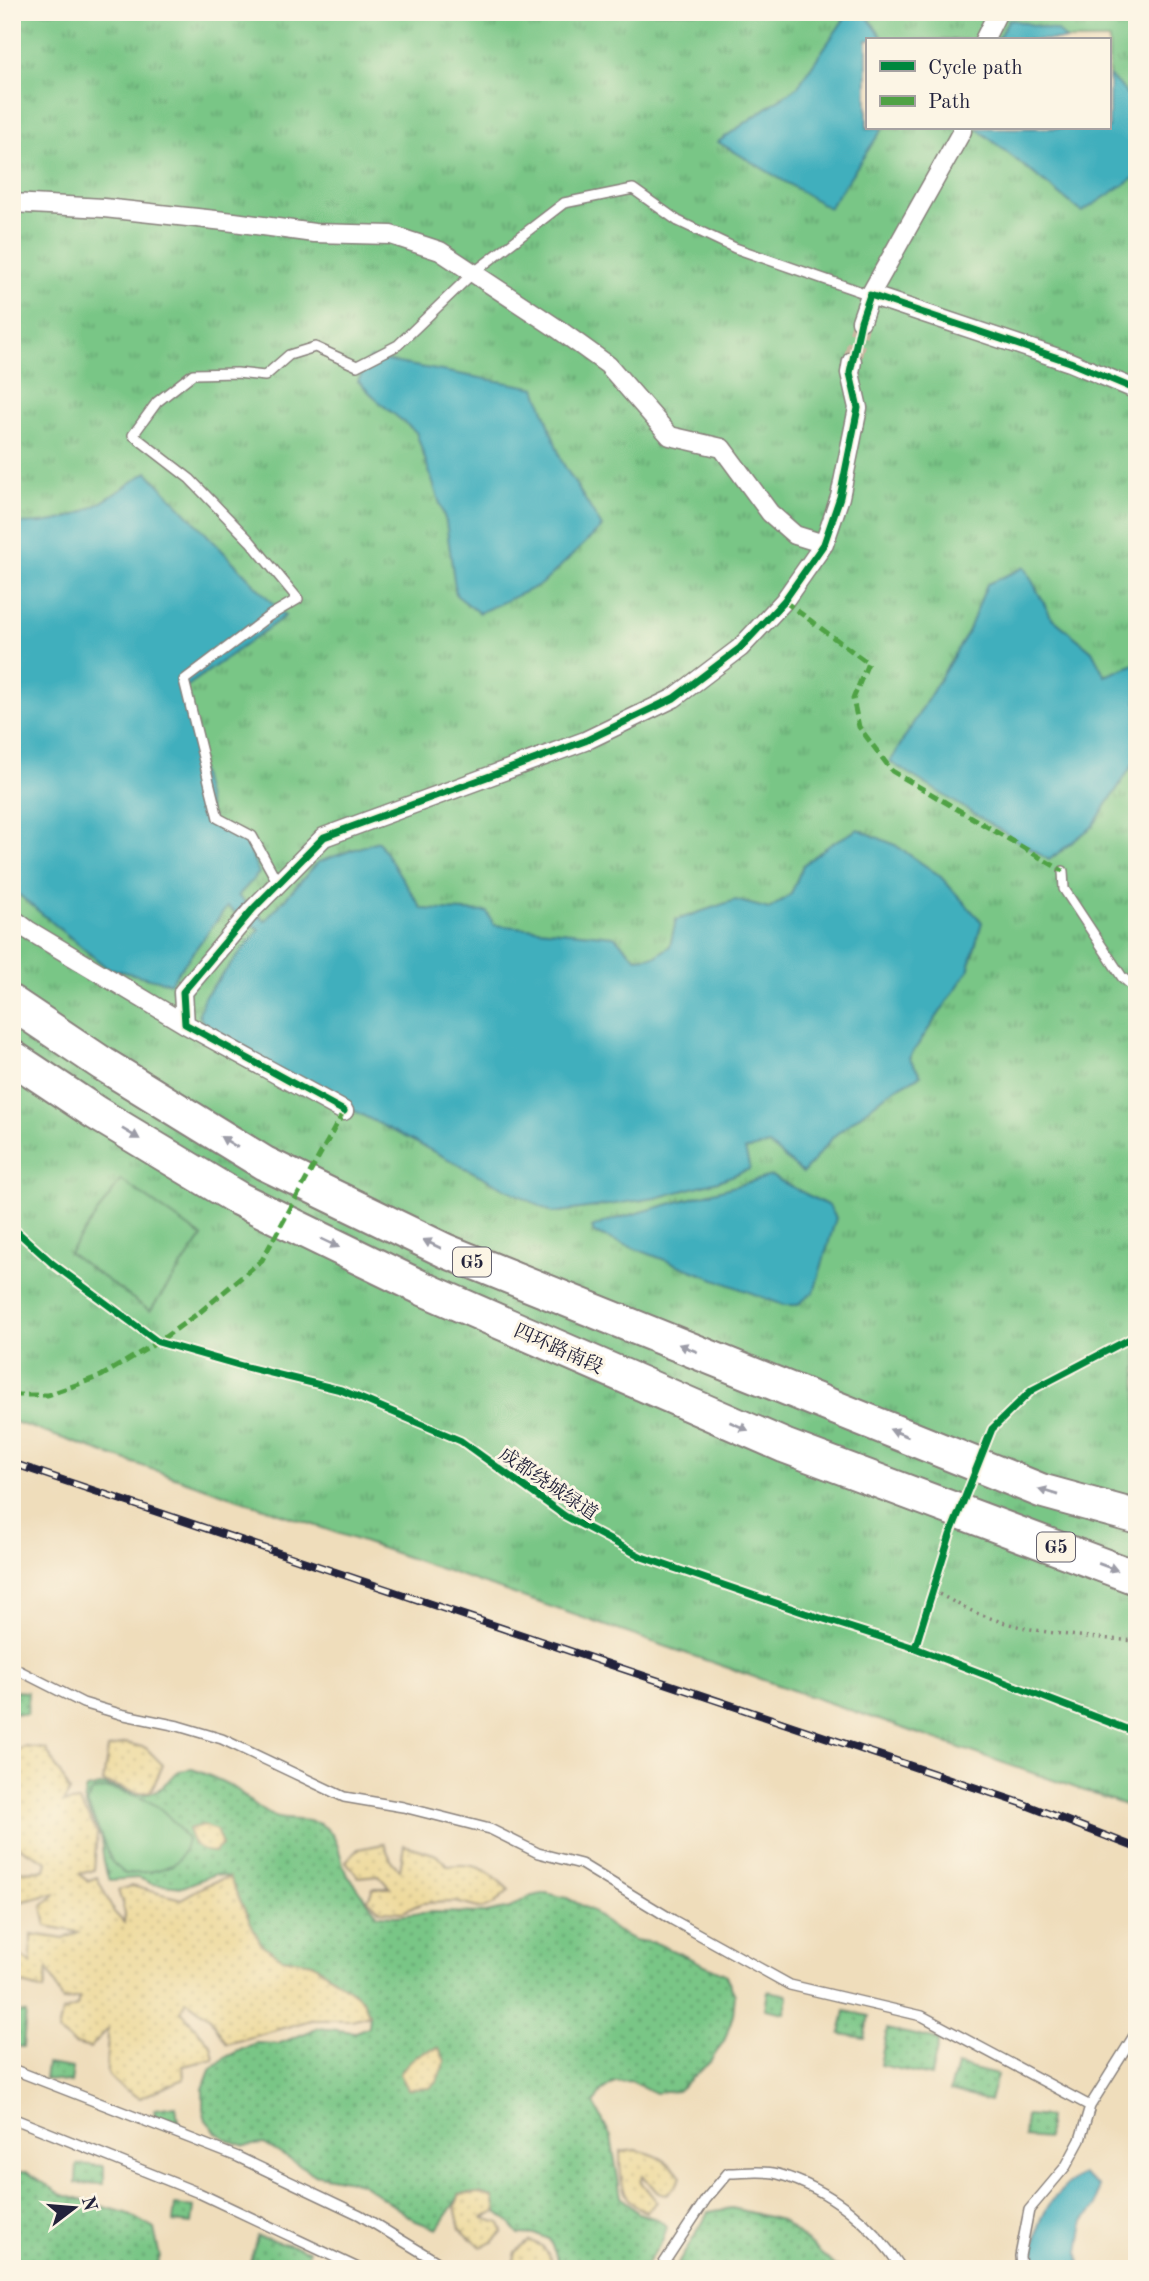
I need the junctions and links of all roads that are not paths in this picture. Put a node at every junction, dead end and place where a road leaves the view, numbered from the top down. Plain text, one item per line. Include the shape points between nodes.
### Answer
1 (998, 12) edge
2 (985, 38) edge
3 (962, 130) edge
4 (12, 203) edge
5 (473, 273) junction
6 (870, 295) junction
7 (861, 321) tunnel mouth
8 (852, 361) tunnel mouth
9 (1137, 390) edge
10 (824, 544) junction
11 (1063, 871) dead end
12 (278, 883) junction
13 (12, 918) edge
14 (1137, 990) edge
15 (12, 991) edge
16 (12, 1003) edge
17 (185, 1024) junction
18 (12, 1056) edge
19 (103, 1064) junction
20 (12, 1072) edge
21 (344, 1111) dead end
22 (96, 1113) junction
23 (1137, 1517) edge
24 (1137, 1577) edge
25 (12, 1667) edge
26 (1137, 2031) edge
27 (12, 2069) edge
28 (1090, 2106) junction
29 (12, 2118) edge
30 (360, 2269) edge
31 (449, 2269) edge
32 (660, 2269) edge
33 (902, 2269) edge
34 (1021, 2269) edge

1 - 2 street
3 - 6 street
4 - 5 street via 314,233 391,235 440,251
5 - 6 lane via 564,203 632,189 678,221 735,248
5 - 10 street via 608,365 670,436 722,448 770,513 795,536
5 - 12 lane via 398,345 357,366 315,347 289,355 265,376 193,374 157,402 133,435 190,479 298,599 184,680 218,818 252,836
6 - 7 street
6 - 9 street via 1070,362
8 - 10 street via 850,373 858,408 840,497
10 - 12 street via 783,601 740,648 674,698 585,741 324,837
11 - 14 lane via 1064,889 1122,977
12 - 17 street via 183,992
13 - 17 street
15 - 19 highway
16 - 19 highway, G5
17 - 21 street
18 - 22 highway, 四环路南段 / G5
23 -> 19 highway, G5 via 1042,1491 446,1251 264,1163
20 - 22 highway
22 -> 24 highway, 四环路南段 / G5 via 239,1199 424,1289 785,1446
25 - 28 lane via 83,1703 222,1739 344,1797 490,1829 538,1853 581,1864 790,1985 922,2016
26 - 28 lane
27 - 31 lane via 238,2157 360,2215
28 - 34 lane via 1066,2166 1029,2210
29 - 30 lane via 199,2193
32 - 33 lane via 706,2199 729,2173 776,2173 835,2198 886,2243

